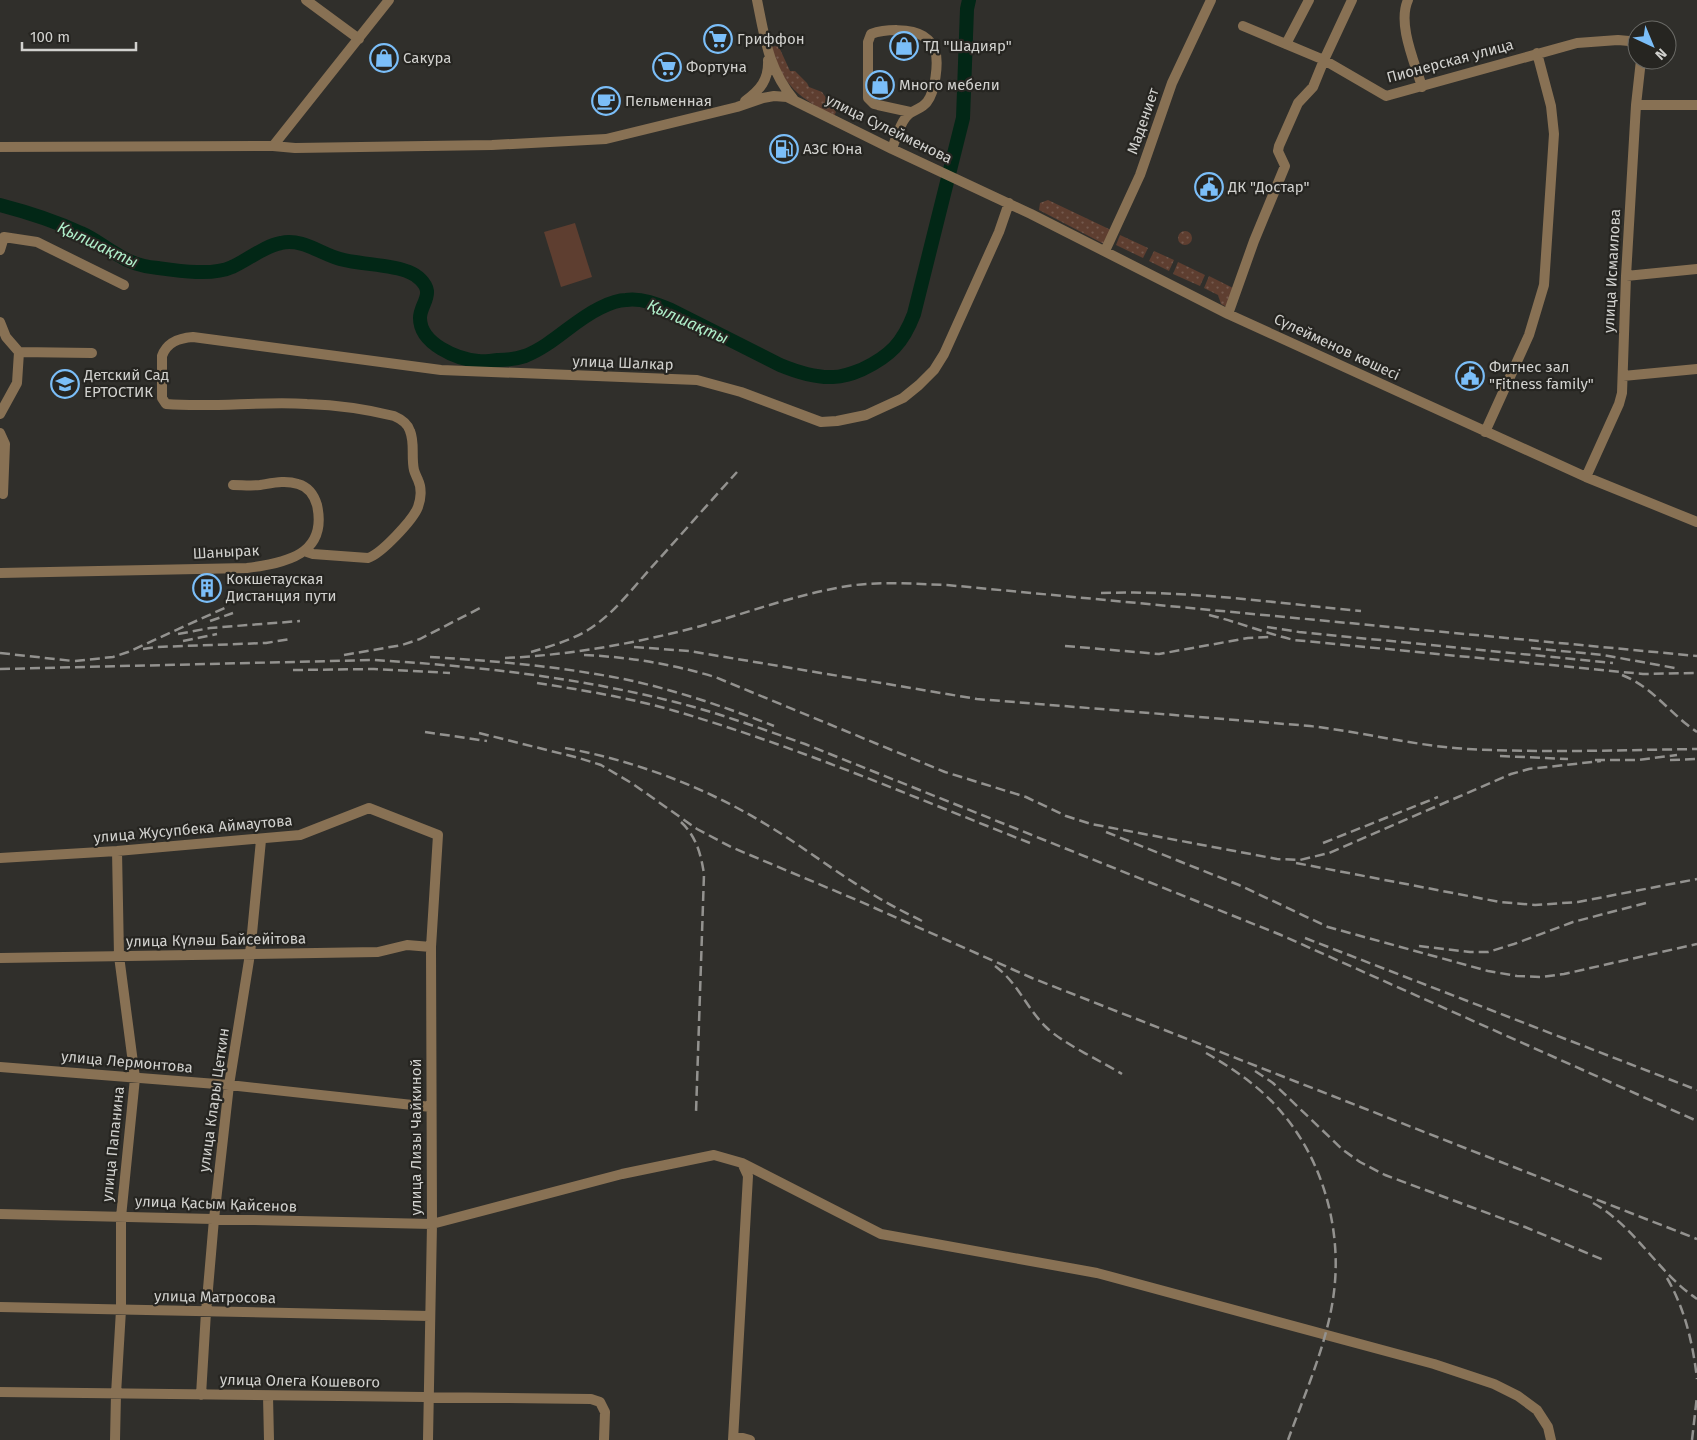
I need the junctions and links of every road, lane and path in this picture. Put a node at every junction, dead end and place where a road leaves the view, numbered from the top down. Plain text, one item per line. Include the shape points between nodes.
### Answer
1 (306, 0) edge
2 (389, 0) edge
3 (757, 0) edge
4 (1211, 0) edge
5 (1309, 0) edge
6 (1352, 0) edge
7 (1408, 0) edge
8 (1243, 26) dead end
9 (359, 39) junction
10 (1627, 41) edge
11 (1286, 44) junction
12 (767, 51) junction
13 (1537, 53) junction
14 (1324, 60) junction
15 (1640, 70) edge
16 (1422, 87) junction
17 (794, 100) junction
18 (1636, 105) junction
19 (1697, 105) edge
20 (737, 107) junction
21 (910, 112) junction
22 (273, 146) junction
23 (0, 147) edge
24 (892, 149) junction
25 (970, 185) joint
26 (1009, 203) junction
27 (0, 250) edge
28 (1105, 251) junction
29 (1697, 269) edge
30 (1626, 276) junction
31 (124, 285) dead end
32 (1228, 314) junction
33 (0, 322) edge
34 (19, 352) junction
35 (92, 353) dead end
36 (1697, 369) edge
37 (1622, 376) junction
38 (0, 414) edge
39 (1485, 432) junction
40 (0, 434) edge
41 (1586, 477) junction
42 (233, 485) dead end
43 (4, 494) dead end
44 (1697, 522) edge
45 (304, 550) junction
46 (0, 573) edge
47 (438, 835) joint
48 (261, 840) junction
49 (117, 851) junction
50 (0, 858) edge
51 (430, 947) junction
52 (250, 954) junction
53 (120, 956) junction
54 (0, 958) edge
55 (0, 1067) edge
56 (135, 1078) junction
57 (229, 1085) junction
58 (431, 1107) junction
59 (742, 1163) junction
60 (0, 1214) edge
61 (121, 1217) junction
62 (214, 1219) junction
63 (432, 1224) junction
64 (0, 1307) edge
65 (120, 1310) junction
66 (206, 1312) junction
67 (430, 1316) junction
68 (0, 1392) edge
69 (116, 1394) junction
70 (201, 1395) junction
71 (268, 1396) junction
72 (429, 1398) junction
73 (734, 1439) edge
74 (115, 1440) edge
75 (269, 1440) edge
76 (428, 1440) edge
77 (604, 1440) edge
78 (750, 1440) edge
79 (1551, 1440) edge

1 - 9 street
2 - 9 street
3 - 12 street
4 - 28 street, Мадениет via 1172,83 1140,176
5 - 11 street
6 - 14 street
7 - 16 street via 1404,27
8 - 11 street, Пионерская улица
9 - 22 street
10 - 13 street, Пионерская улица via 1577,42
11 - 14 street, Пионерская улица
12 - 17 street via 776,74
12 - 20 street via 768,72 764,84
13 - 16 street, Пионерская улица
13 - 39 street via 1551,106 1554,134 1544,285 1529,335
14 - 16 street, Пионерская улица via 1386,96
14 - 32 street via 1313,87 1298,103 1279,146 1285,166
15 - 18 street, улица Исмаилова
17 - 20 street via 768,97
17 - 24 street, улица Сулейменова
18 - 19 street
18 - 30 street, улица Исмаилова
20 - 22 street via 606,139 492,145
21 - 21 street via 874,104 868,98 868,42 871,34 912,32 933,44 936,60 932,92 924,106
21 - 24 street via 900,126
22 - 23 street
24 - 25 street, улица Сулейменова
25 - 26 street, Сүлейменов көшесі
26 - 28 street, Сүлейменов көшесі
26 - 45 street, улица Шалкар via 999,232 934,370 903,398 866,416 852,419 821,422 741,392 697,380 441,370 193,337 176,340 162,356 162,398 166,404 334,406 389,415 406,425 411,434 414,471 420,485 418,508 412,518 384,548 368,558 313,554
27 - 31 street via 4,237 37,242
28 - 32 street, Сүлейменов көшесі
29 - 30 street
30 - 37 street, улица Исмаилова
32 - 39 street, Сүлейменов көшесі
33 - 34 street via 6,338
34 - 35 street
34 - 38 street via 17,383
36 - 37 street
37 - 41 street, улица Исмаилова via 1619,404
39 - 41 street, Сүлейменов көшесі
40 - 43 street via 5,444
41 - 44 street, Сүлейменов көшесі
42 - 45 street, Шанырак via 284,482 309,490 316,500 319,527 315,540
45 - 46 street, Шанырак via 274,564 247,568
47 - 48 street, улица Жусупбека Аймаутова via 369,808 300,836
47 - 51 street, улица Лизы Чайкиной
48 - 49 street, улица Жусупбека Аймаутова
48 - 52 street, улица Клары Цеткин
49 - 50 street, улица Жусупбека Аймаутова
49 - 53 street, улица Папанина
51 - 52 street, улица Күләш Байсейітова via 407,944 378,952
51 - 58 street, улица Лизы Чайкиной
52 - 53 street, улица Күләш Байсейітова
52 - 57 street, улица Клары Цеткин
53 - 54 street, улица Күләш Байсейітова
53 - 56 street, улица Папанина
55 - 56 street, улица Лермонтова
56 - 57 street, улица Лермонтова
56 - 61 street, улица Папанина
57 - 58 street, улица Лермонтова
57 - 62 street, улица Клары Цеткин
58 - 63 street, улица Лизы Чайкиной
59 - 63 street, улица Қасым Қайсенов via 714,1155 622,1174
59 - 73 street via 748,1176
59 - 79 street, улица Қасым Қайсенов via 881,1234 1097,1273 1434,1364 1494,1384 1537,1410 1548,1427
60 - 61 street, улица Қасым Қайсенов
61 - 62 street, улица Қасым Қайсенов
61 - 65 street, улица Папанина
62 - 63 street, улица Қасым Қайсенов
62 - 66 street, улица Клары Цеткин
63 - 67 street, улица Лизы Чайкиной
64 - 65 street, улица Матросова
65 - 66 street, улица Матросова
65 - 69 street, улица Папанина
66 - 67 street, улица Матросова
66 - 70 street, улица Клары Цеткин
67 - 72 street, улица Лизы Чайкиной
68 - 69 street, улица Олега Кошевого
69 - 70 street, улица Олега Кошевого
69 - 74 street, улица Папанина
70 - 71 street, улица Олега Кошевого
71 - 72 street, улица Олега Кошевого
71 - 75 street
72 - 76 street, улица Лизы Чайкиной
72 - 77 street, улица Олега Кошевого via 591,1399 600,1402 605,1412
73 - 78 street

